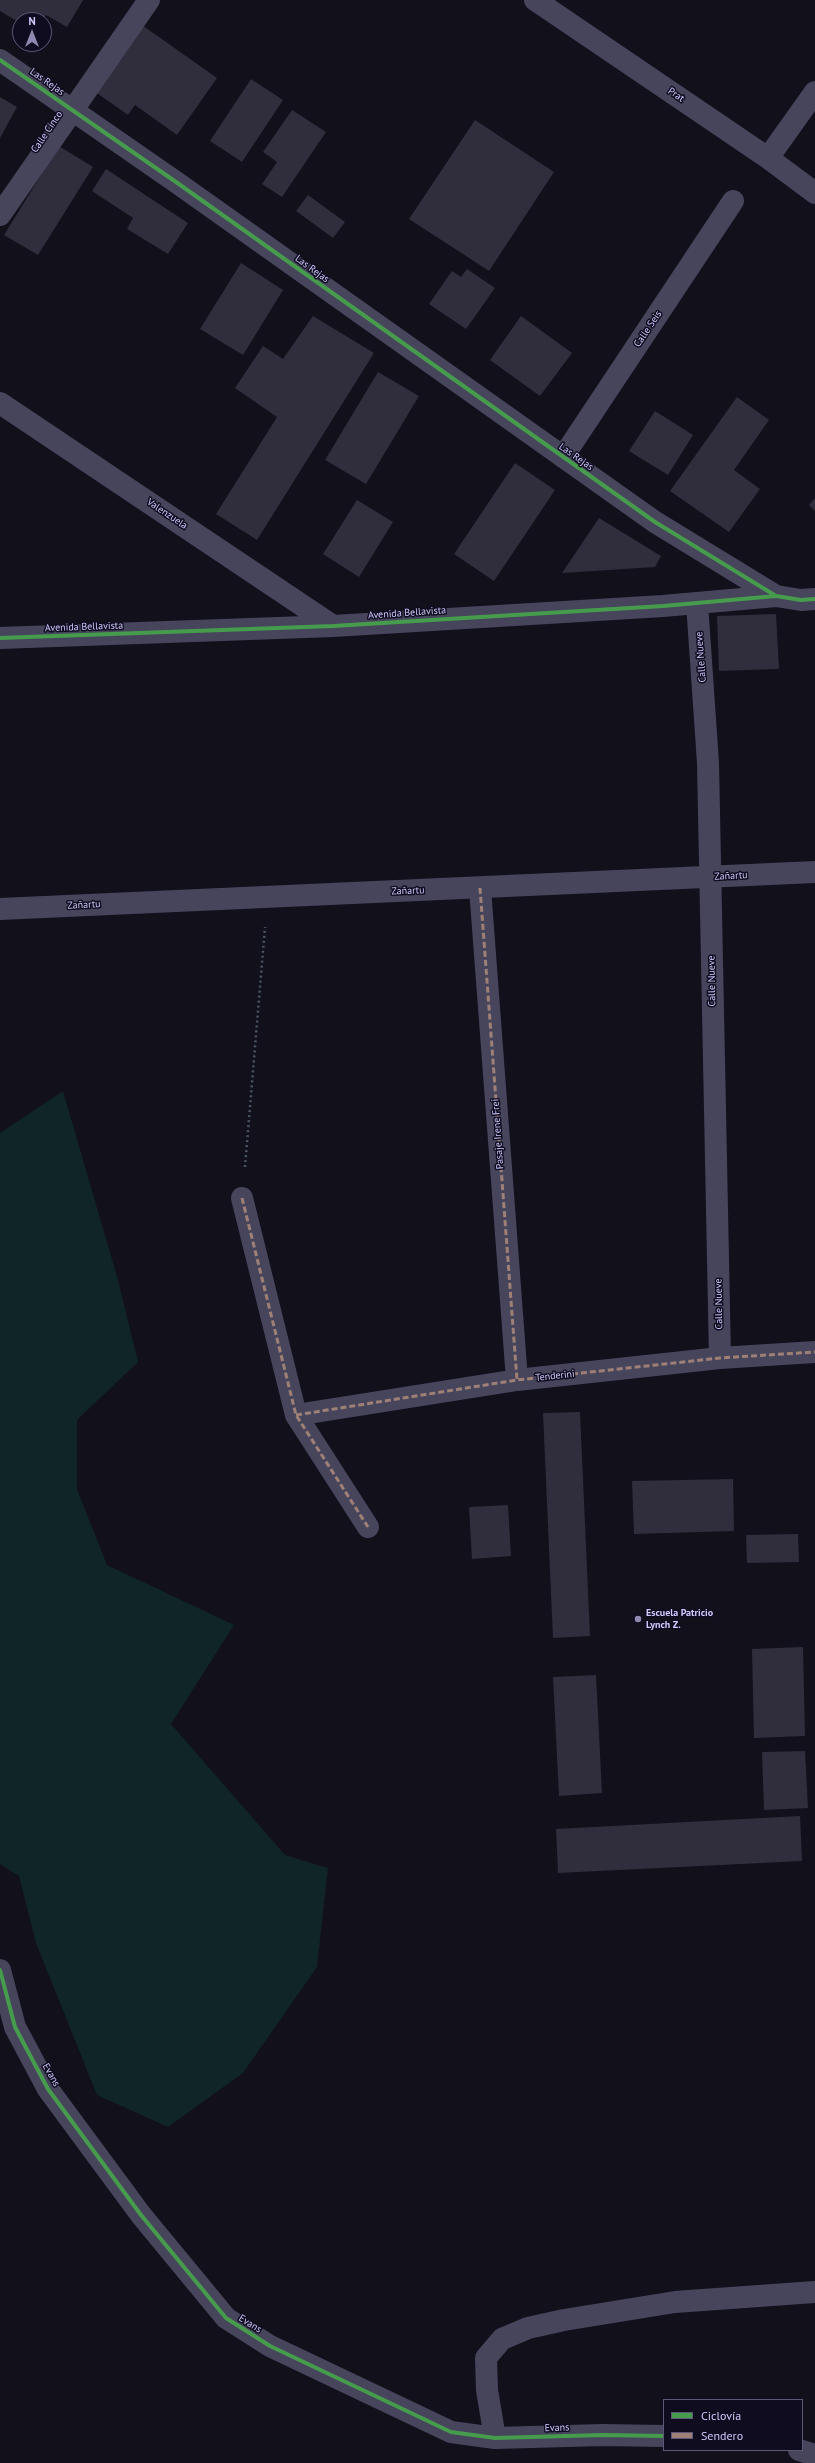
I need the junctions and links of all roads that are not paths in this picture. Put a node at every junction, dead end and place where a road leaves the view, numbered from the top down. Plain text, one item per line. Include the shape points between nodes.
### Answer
1 (149, 0) edge
2 (535, 0) edge
3 (0, 60) edge
4 (815, 92) edge
5 (72, 110) junction
6 (768, 158) junction
7 (815, 192) edge
8 (733, 200) dead end
9 (0, 215) edge
10 (0, 403) edge
11 (563, 457) junction
12 (776, 596) junction
13 (815, 599) edge
14 (697, 603) junction
15 (333, 626) junction
16 (0, 638) edge
17 (815, 872) edge
18 (710, 877) junction
19 (480, 888) junction
20 (0, 909) edge
21 (242, 1198) road end
22 (815, 1352) edge
23 (720, 1358) junction
24 (517, 1380) junction
25 (296, 1415) junction
26 (368, 1527) dead end
27 (0, 1970) edge
28 (815, 2292) edge
29 (663, 2436) edge
30 (495, 2438) junction
31 (802, 2451) edge
32 (815, 2454) edge

1 - 5 street, Calle Cinco
2 - 6 street, Prat
3 - 5 street, Las Rejas
4 - 6 street
5 - 9 street, Calle Cinco
5 - 11 street, Las Rejas
6 - 7 street, Prat
8 - 11 street, Calle Seis
10 - 15 street, Valenzuela
11 - 12 street, Las Rejas via 655,522
12 - 13 street, Avenida Bellavista via 801,600
12 - 14 street, Avenida Bellavista
14 - 15 street, Avenida Bellavista
14 - 18 street, Calle Nueve via 708,762
15 - 16 street, Avenida Bellavista
17 - 18 street, Zañartu
18 - 19 street, Zañartu
18 - 23 street, Calle Nueve
19 - 20 street, Zañartu
19 - 24 street, Pasaje Irene Frei
21 - 25 street
22 - 23 street, Tenderini
23 - 24 street, Tenderini
24 - 25 street, Tenderini
25 - 26 street
27 - 30 street, Evans via 15,2027 48,2089 141,2215 226,2318 270,2346 450,2432
28 - 30 street via 675,2302 564,2320 528,2328 502,2339 486,2358 487,2390
29 - 30 street, Evans
31 - 32 street

